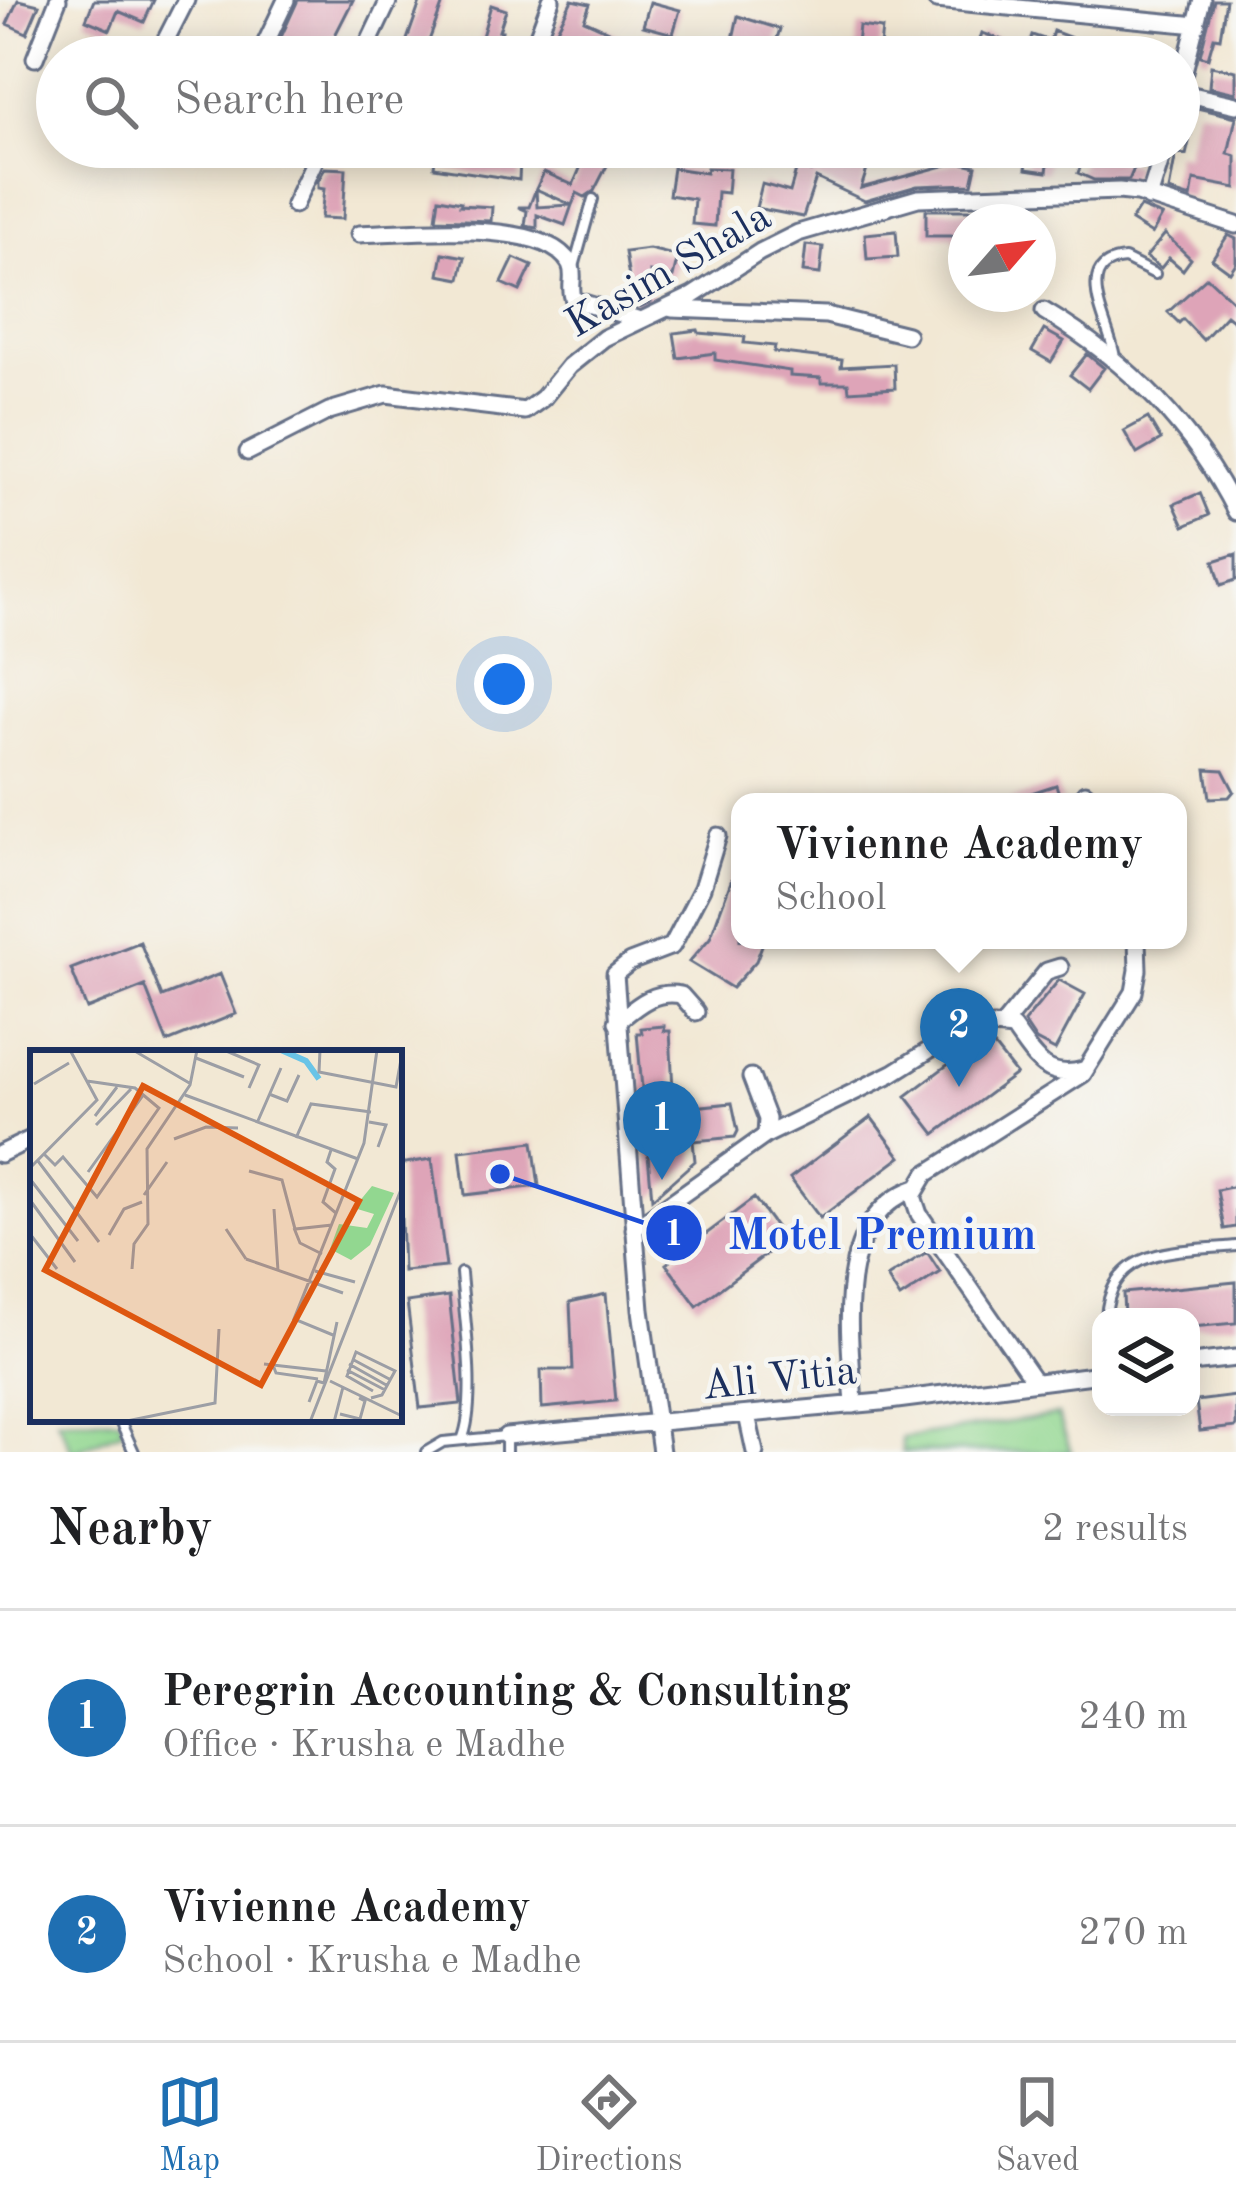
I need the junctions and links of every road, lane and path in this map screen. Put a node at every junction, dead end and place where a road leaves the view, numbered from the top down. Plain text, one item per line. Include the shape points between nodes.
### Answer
1 (58, 0) edge
2 (186, 0) edge
3 (286, 0) edge
4 (389, 0) edge
5 (551, 0) edge
6 (936, 0) edge
7 (1202, 0) edge
8 (1197, 25) junction
9 (44, 36) edge
10 (168, 36) edge
11 (269, 36) edge
12 (372, 36) edge
13 (538, 36) edge
14 (1194, 36) edge
15 (1200, 97) edge
16 (1236, 105) edge
17 (311, 168) edge
18 (1158, 168) edge
19 (1149, 198) junction
20 (593, 199) dead end
21 (294, 205) dead end
22 (1236, 225) edge
23 (359, 235) dead end
24 (572, 272) junction
25 (1155, 274) dead end
26 (669, 309) junction
27 (1046, 312) edge
28 (640, 320) junction
29 (907, 335) dead end
30 (1115, 358) junction
31 (248, 452) dead end
32 (1236, 512) edge
33 (718, 836) dead end
34 (1137, 949) edge
35 (1060, 967) dead end
36 (696, 1012) dead end
37 (617, 1022) junction
38 (961, 1030) dead end
39 (1086, 1070) junction
40 (751, 1077) dead end
41 (766, 1135) junction
42 (30, 1139) edge
43 (0, 1154) edge
44 (916, 1188) junction
45 (634, 1229) junction
46 (1236, 1246) edge
47 (460, 1273) dead end
48 (1108, 1308) edge
49 (1236, 1358) edge
50 (1200, 1362) edge
51 (1092, 1375) edge
52 (1035, 1382) junction
53 (854, 1405) junction
54 (747, 1415) junction
55 (120, 1422) edge
56 (658, 1424) junction
57 (462, 1440) junction
58 (506, 1444) edge
59 (427, 1450) edge
60 (134, 1452) edge
61 (661, 1452) edge
62 (754, 1452) edge

1 - 9 street
2 - 10 street
3 - 11 street
4 - 12 street
5 - 13 street
6 - 8 street
7 - 8 street
8 - 14 street
15 - 16 street
17 - 21 street
18 - 19 street
19 - 22 street, Kasim Shala
19 - 26 street, Kasim Shala via 1119,191 902,201 798,232
20 - 24 lane
23 - 24 street via 428,230 521,238 557,252
24 - 28 street via 574,300
25 - 30 lane via 1126,259 1100,271 1096,299
26 - 28 street, Kasim Shala
26 - 29 street via 826,315
27 - 30 street
28 - 31 street, Kasim Shala via 586,350 525,411 386,394 329,411
30 - 32 street via 1195,445
33 - 37 street via 672,946 615,974
34 - 39 street via 1134,992
35 - 39 street via 998,1025 1013,1028 1051,1072
36 - 37 street via 668,992
37 - 45 street
38 - 41 street
39 - 44 street via 934,1168
40 - 41 street
41 - 45 street
42 - 43 street
44 - 52 street via 914,1206
44 - 53 street via 882,1209 854,1262
45 - 56 street
46 - 48 lane via 1132,1264 1112,1285
47 - 57 lane via 468,1383
49 - 50 street
51 - 52 street, Ali Vitia
52 - 53 street, Ali Vitia
53 - 54 street, Ali Vitia
54 - 56 street, Ali Vitia
54 - 62 street
55 - 60 lane
56 - 58 street, Ali Vitia
56 - 61 street
57 - 58 lane, Ali Vitia
57 - 59 lane, Ali Vitia

